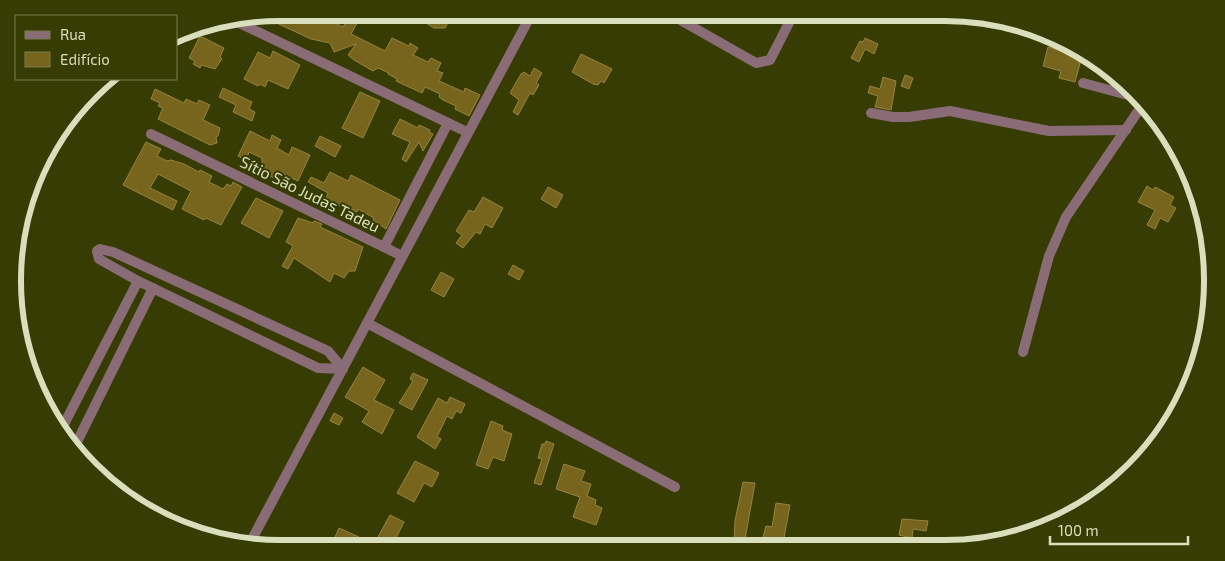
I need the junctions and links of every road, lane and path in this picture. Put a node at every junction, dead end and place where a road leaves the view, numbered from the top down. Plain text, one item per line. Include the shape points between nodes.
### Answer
1 (524, 21) edge
2 (684, 21) edge
3 (790, 21) edge
4 (241, 24) edge
5 (1083, 83) dead end
6 (1125, 94) edge
7 (1139, 110) edge
8 (871, 113) dead end
9 (448, 123) junction
10 (1126, 130) junction
11 (467, 132) junction
12 (151, 134) dead end
13 (384, 247) junction
14 (402, 256) junction
15 (138, 281) junction
16 (153, 288) junction
17 (367, 323) junction
18 (1023, 352) dead end
19 (344, 369) junction
20 (64, 424) edge
21 (77, 441) edge
22 (675, 488) dead end
23 (253, 538) edge

1 - 11 street
2 - 3 street via 756,63 770,60
4 - 9 street
5 - 6 street
7 - 10 street
8 - 10 street via 909,117 950,111 1049,131
9 - 11 street
9 - 13 street, Sítio São Judas Tadeu
10 - 18 street via 1066,217 1049,256
11 - 14 street
12 - 13 street, Sítio São Judas Tadeu
13 - 14 street
14 - 17 street
15 - 16 street
15 - 19 street via 99,259 97,251 106,249 328,351
15 - 20 street
16 - 19 street via 318,368
16 - 21 street
17 - 19 street
17 - 22 street
19 - 23 street

